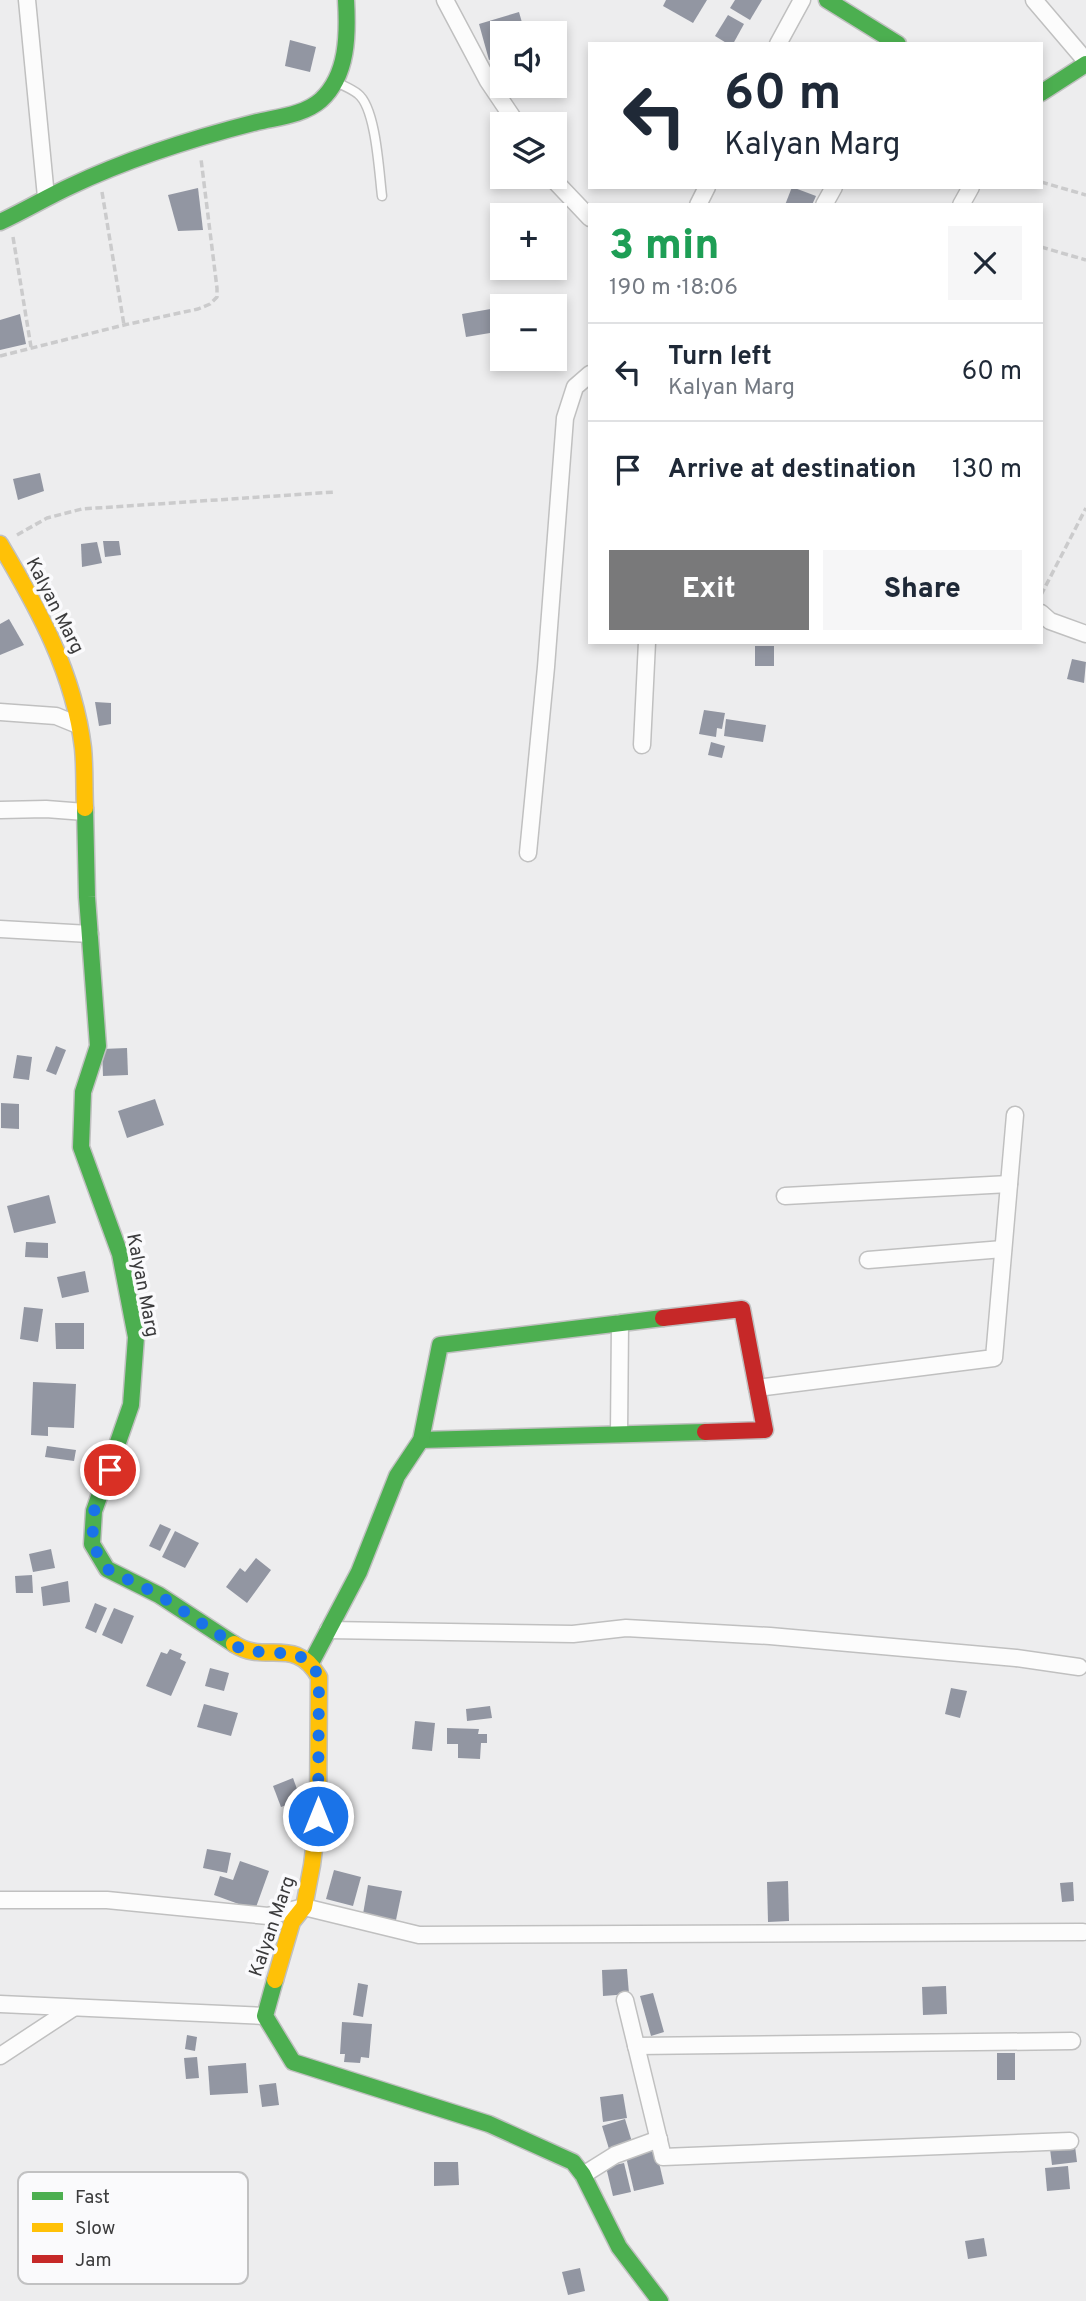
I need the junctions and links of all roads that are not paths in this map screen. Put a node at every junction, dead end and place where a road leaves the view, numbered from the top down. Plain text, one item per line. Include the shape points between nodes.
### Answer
1 (27, 0) edge
2 (444, 0) edge
3 (802, 0) edge
4 (827, 0) edge
5 (1034, 0) edge
6 (348, 1) edge
7 (779, 42) edge
8 (895, 42) edge
9 (1086, 63) edge
10 (335, 81) junction
11 (1043, 92) edge
12 (509, 112) edge
13 (562, 189) edge
14 (382, 196) dead end
15 (46, 197) junction
16 (588, 216) edge
17 (5, 220) edge
18 (588, 376) edge
19 (0, 545) edge
20 (1043, 615) edge
21 (1086, 634) edge
22 (647, 644) edge
23 (0, 712) edge
24 (78, 725) junction
25 (642, 745) dead end
26 (0, 810) edge
27 (85, 812) junction
28 (528, 853) dead end
29 (0, 929) edge
30 (90, 934) junction
31 (1015, 1115) dead end
32 (1009, 1184) junction
33 (785, 1196) dead end
34 (1003, 1249) junction
35 (868, 1260) dead end
36 (620, 1323) junction
37 (757, 1388) junction
38 (619, 1434) junction
39 (421, 1440) junction
40 (328, 1630) junction
41 (311, 1663) junction
42 (1079, 1667) dead end
43 (0, 1900) edge
44 (304, 1907) junction
45 (1083, 1932) dead end
46 (625, 2000) dead end
47 (0, 2004) edge
48 (73, 2008) junction
49 (265, 2016) junction
50 (1072, 2041) dead end
51 (636, 2046) junction
52 (0, 2056) edge
53 (659, 2139) junction
54 (1070, 2141) dead end
55 (583, 2175) junction
56 (660, 2301) edge

1 - 15 street
2 - 12 street
3 - 7 street
4 - 8 street
5 - 9 street
6 - 10 street via 348,31
9 - 11 street
10 - 14 lane via 359,94 364,102
10 - 15 street via 313,106 198,139
13 - 16 street
15 - 17 street
18 - 28 street via 575,387 565,418
19 - 24 street, Kalyan Marg via 34,601 64,666
20 - 21 street
22 - 25 street
23 - 24 street via 56,716
24 - 27 street, Kalyan Marg
26 - 27 street
27 - 30 street, Kalyan Marg
29 - 30 street
30 - 41 street, Kalyan Marg via 98,1046 83,1092 81,1147 120,1254 136,1337 131,1405 94,1511 92,1544 107,1569 159,1595 244,1651 296,1654
31 - 32 street
32 - 33 street
32 - 34 street
34 - 35 street
34 - 37 street via 993,1358
36 - 37 street via 743,1309
36 - 38 street
36 - 39 street via 440,1345
37 - 38 street via 765,1430
38 - 39 street
39 - 40 street via 397,1476 359,1572
40 - 41 street
40 - 42 street via 573,1634 626,1628 770,1636
41 - 44 street, Kalyan Marg via 319,1677 318,1816
43 - 44 street via 107,1900 268,1916
44 - 45 street via 419,1935
44 - 49 street, Kalyan Marg via 292,1922
46 - 51 street
47 - 48 street
48 - 49 street
48 - 52 street
49 - 55 street via 293,2062 489,2124 573,2162
50 - 51 street
51 - 53 street
53 - 54 street via 663,2157
53 - 55 street via 615,2155
55 - 56 street via 619,2248

